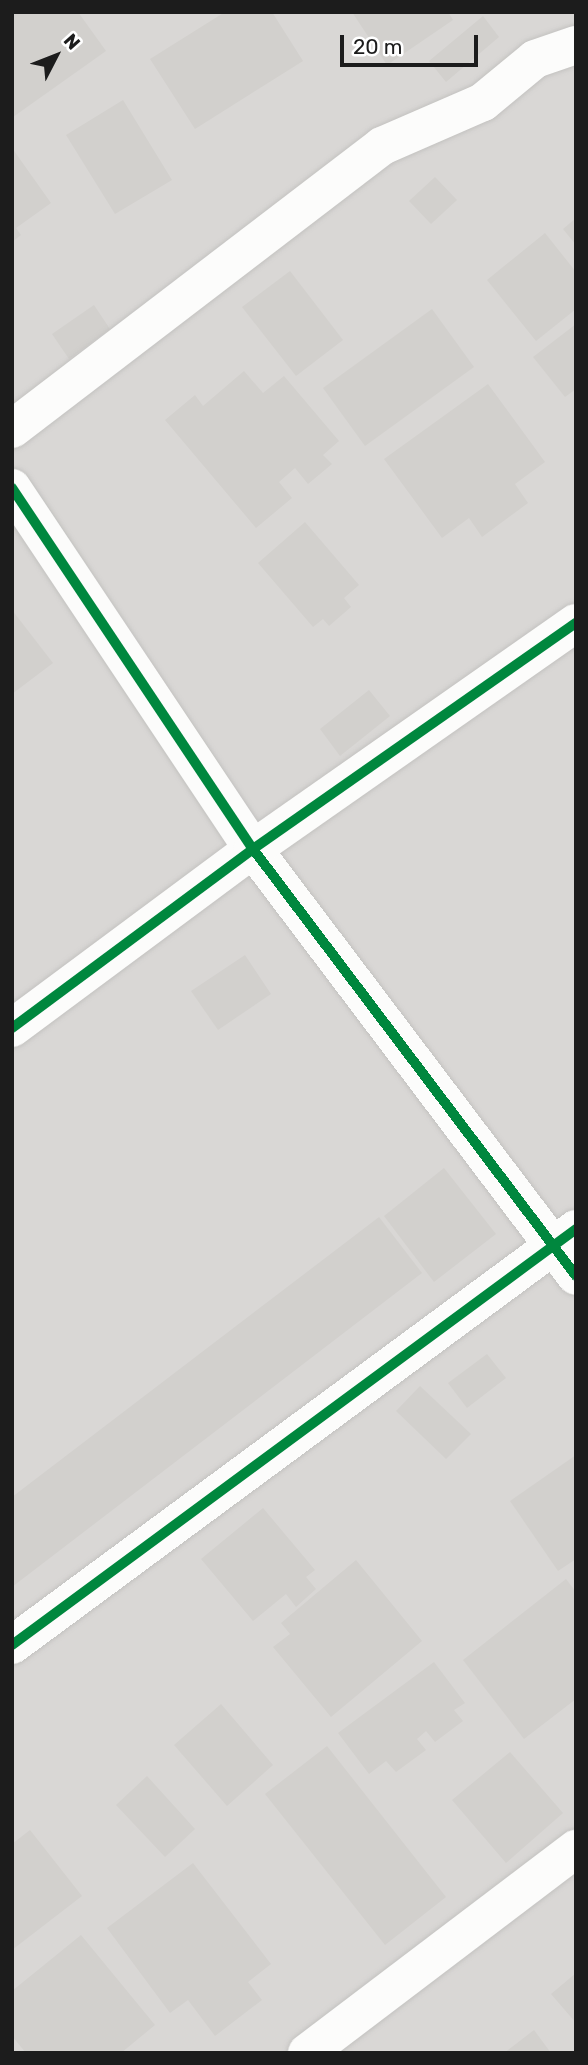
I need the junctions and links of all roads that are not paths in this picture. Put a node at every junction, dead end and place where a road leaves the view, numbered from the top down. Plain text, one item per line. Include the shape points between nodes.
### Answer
1 (576, 45) edge
2 (12, 429) edge
3 (12, 488) edge
4 (576, 623) edge
5 (253, 849) junction
6 (12, 1028) edge
7 (565, 1238) edge
8 (576, 1276) edge
9 (12, 1645) edge
10 (576, 1849) edge
11 (307, 2053) edge

1 - 2 street via 535,59 482,102 383,146
3 - 5 street
4 - 5 street
5 - 6 street
5 - 7 street
7 - 8 street
7 - 9 street
10 - 11 street

